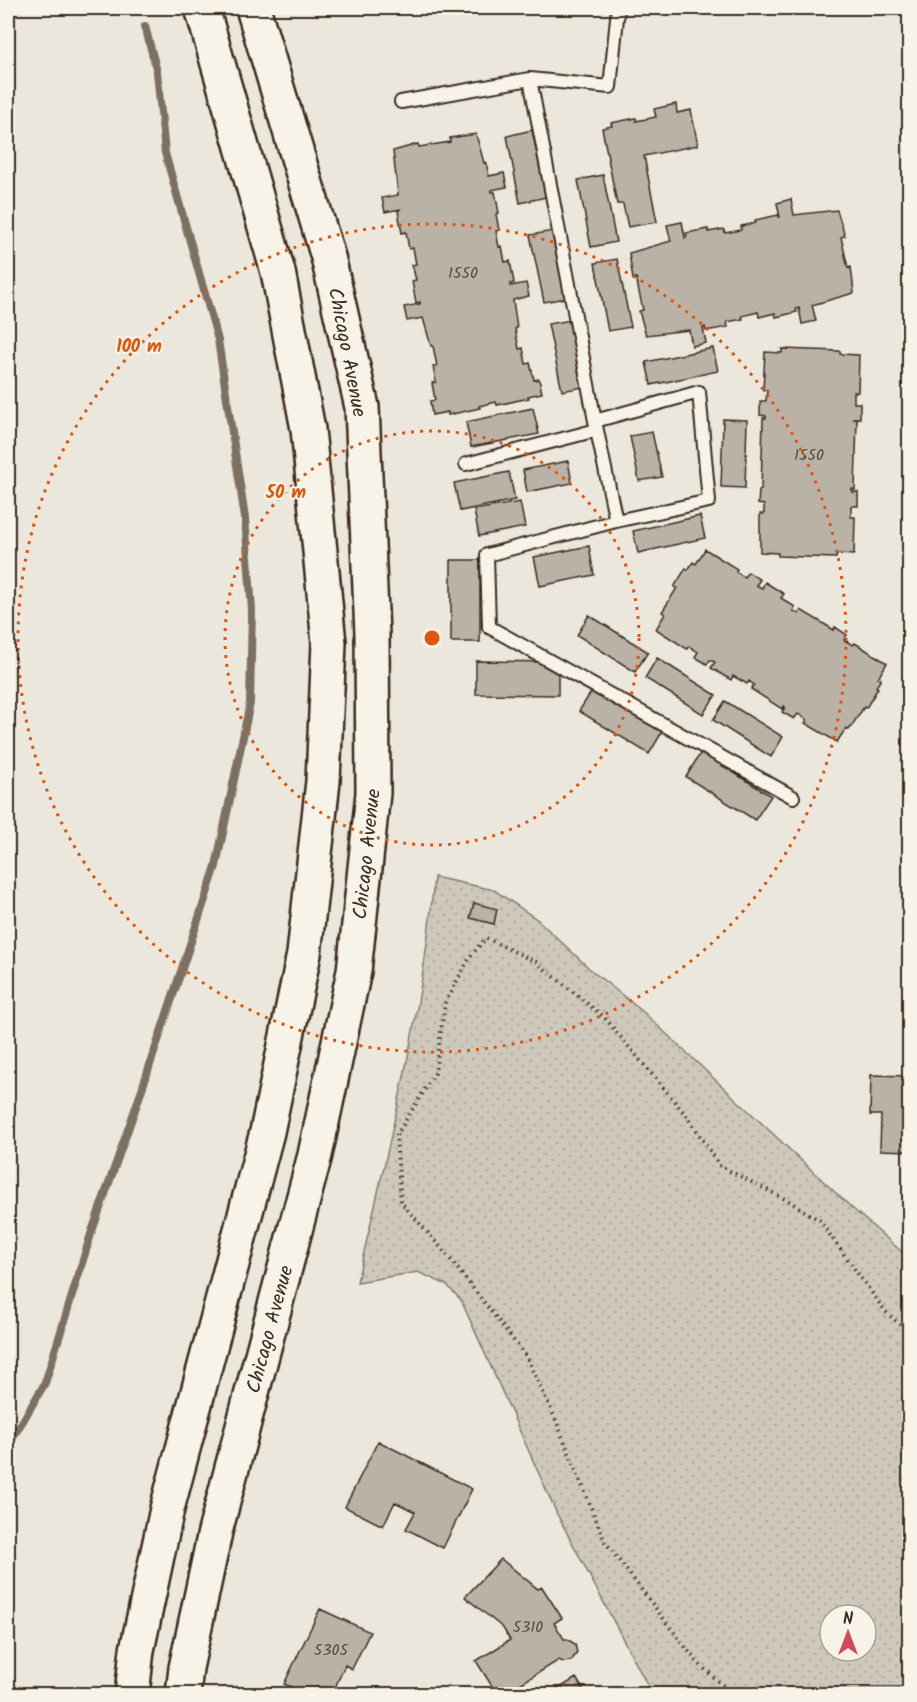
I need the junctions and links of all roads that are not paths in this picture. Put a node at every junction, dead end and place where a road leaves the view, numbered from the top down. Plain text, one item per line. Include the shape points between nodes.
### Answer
1 (202, 8) edge
2 (253, 8) edge
3 (618, 8) edge
4 (530, 79) junction
5 (401, 102) dead end
6 (596, 426) junction
7 (466, 464) dead end
8 (616, 521) junction
9 (793, 796) dead end
10 (132, 1695) edge
11 (183, 1695) edge

1 - 10 main road via 285,306 308,429 329,643 323,781 304,954 267,1132 167,1509 137,1650
2 - 11 main road, Chicago Avenue via 328,257 362,407 372,634 373,793 354,971 315,1155 215,1532
3 - 4 lane via 610,87
4 - 5 lane
4 - 6 lane
6 - 7 lane
6 - 8 lane
6 - 8 lane via 699,392 709,501
8 - 9 lane via 487,555 489,627

